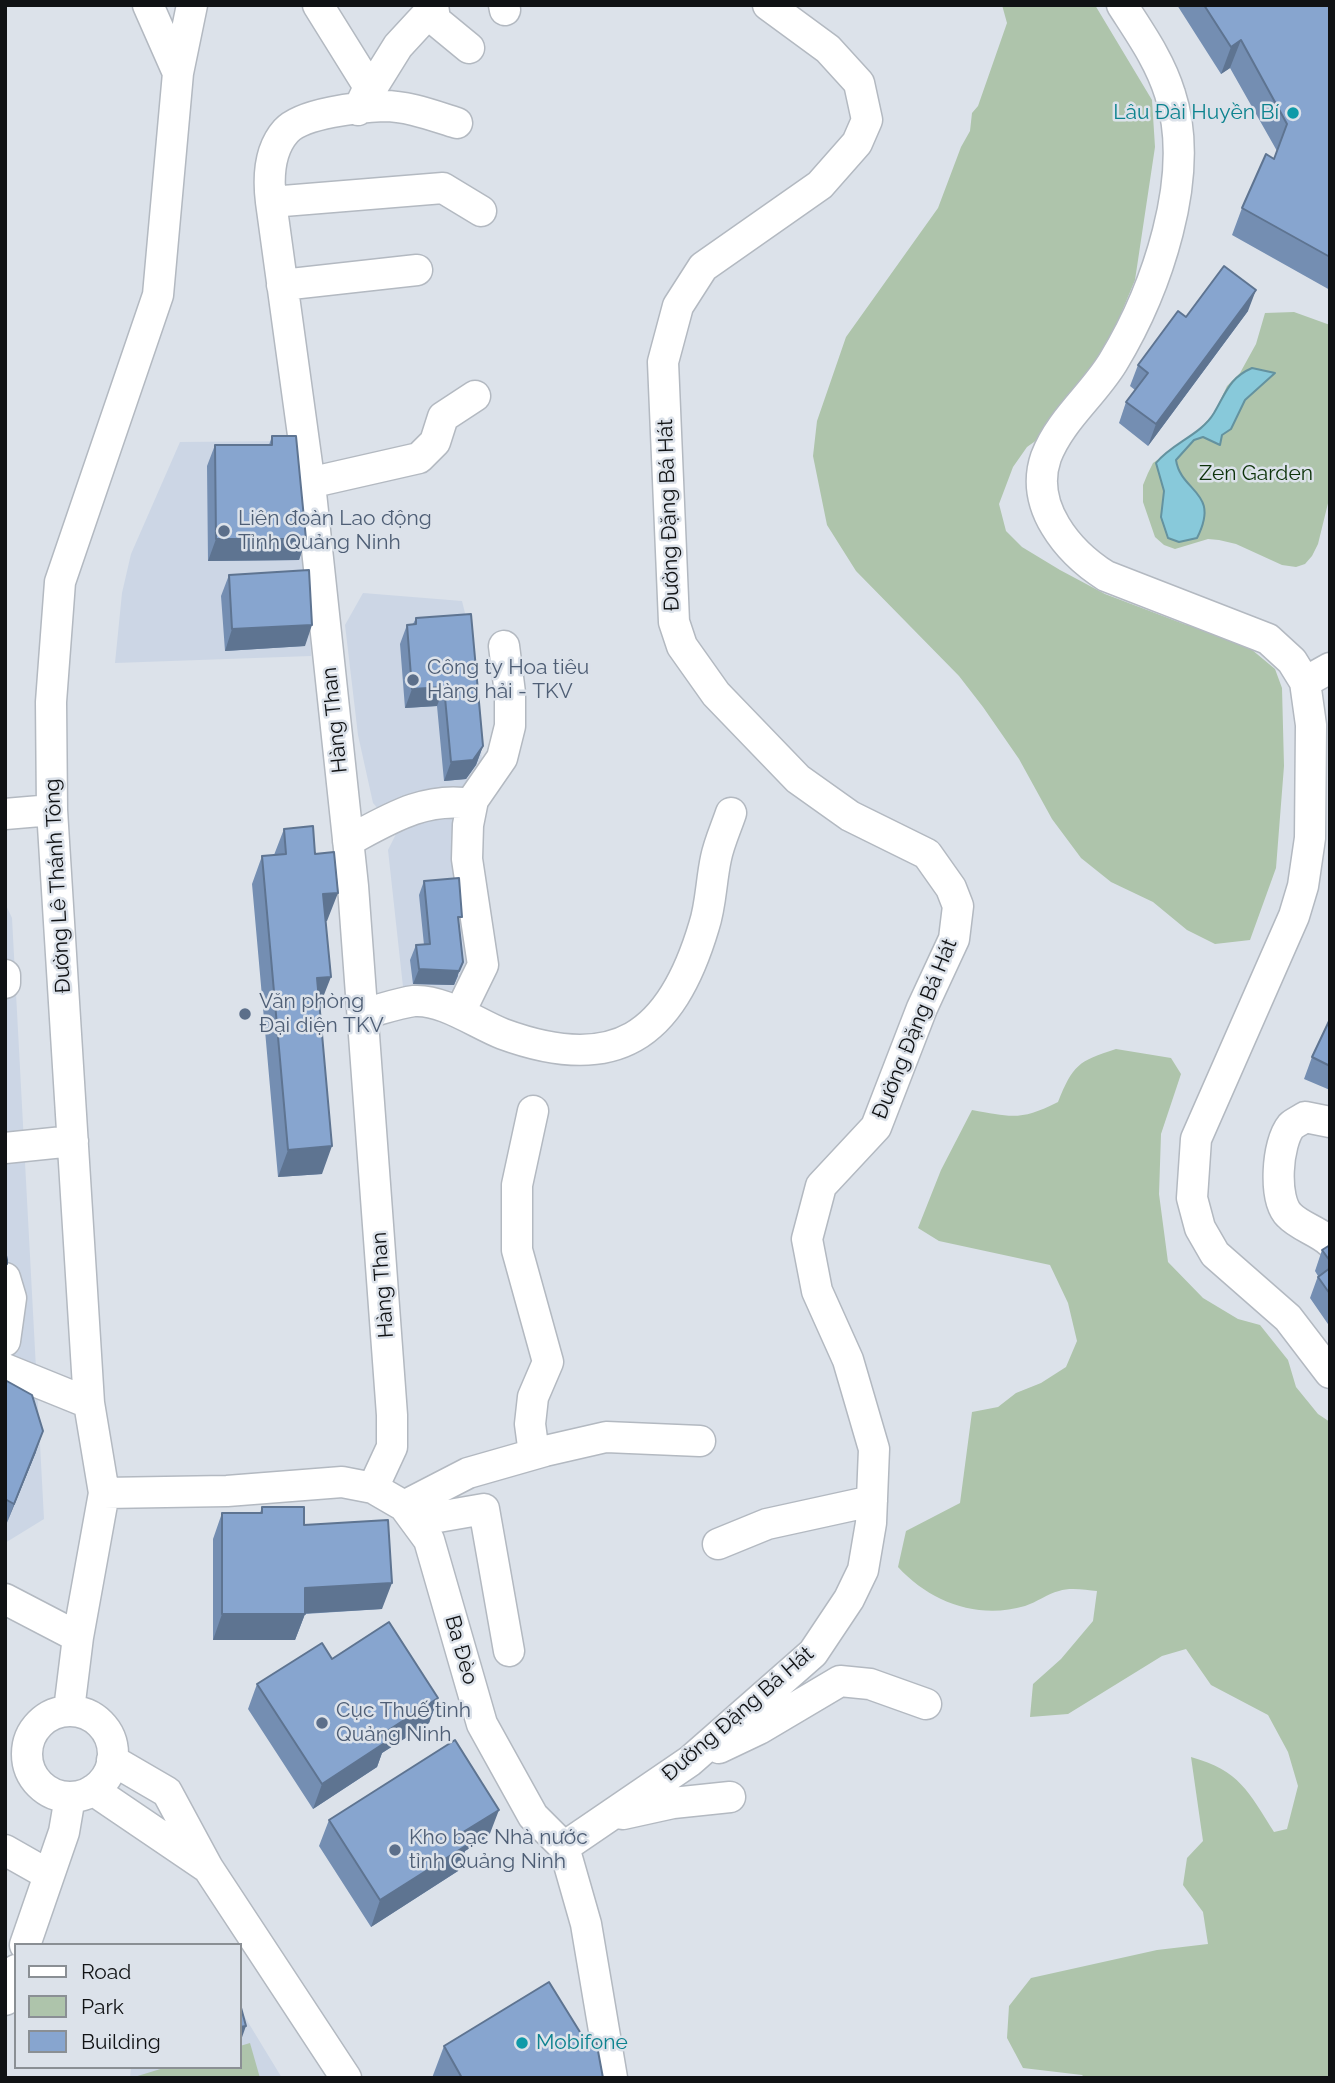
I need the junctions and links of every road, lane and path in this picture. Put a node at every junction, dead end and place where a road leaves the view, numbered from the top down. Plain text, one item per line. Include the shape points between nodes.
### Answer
1 (148, 5) edge
2 (192, 5) edge
3 (318, 5) edge
4 (768, 5) edge
5 (1122, 5) edge
6 (433, 6) edge
7 (469, 48) dead end
8 (178, 73) junction
9 (364, 98) junction
10 (457, 123) dead end
11 (271, 202) junction
12 (481, 211) dead end
13 (417, 270) dead end
14 (282, 285) junction
15 (475, 396) dead end
16 (309, 483) junction
17 (504, 646) dead end
18 (1318, 676) edge
19 (472, 804) junction
20 (52, 810) junction
21 (731, 813) dead end
22 (5, 814) edge
23 (1320, 826) edge
24 (348, 841) junction
25 (5, 975) edge
26 (5, 982) edge
27 (460, 1012) junction
28 (363, 1014) junction
29 (534, 1111) dead end
30 (1330, 1122) edge
31 (73, 1141) junction
32 (5, 1148) edge
33 (1330, 1242) edge
34 (5, 1278) edge
35 (5, 1341) edge
36 (5, 1369) edge
37 (1330, 1373) edge
38 (89, 1403) junction
39 (700, 1441) dead end
40 (534, 1454) junction
41 (373, 1488) junction
42 (104, 1493) junction
43 (872, 1501) junction
44 (410, 1513) junction
45 (718, 1544) dead end
46 (5, 1599) edge
47 (78, 1637) junction
48 (509, 1651) dead end
49 (926, 1704) dead end
50 (69, 1710) junction
51 (112, 1760) junction
52 (690, 1761) junction
53 (82, 1793) junction
54 (730, 1797) dead end
55 (609, 1817) junction
56 (564, 1847) junction
57 (5, 1850) edge
58 (208, 1868) junction
59 (49, 1875) junction
60 (26, 1943) edge
61 (14, 1975) edge
62 (5, 2000) edge
63 (346, 2078) edge
64 (612, 2078) edge

1 - 8 street, Đường Lê Thánh Tông
2 - 8 street, Đường Lê Thánh Tông
3 - 9 street
4 - 43 street, Đường Đặng Bá Hát via 828,49 859,83 867,120 858,143 820,185 703,267 677,306 663,362 674,622 682,646 716,694 798,779 850,816 927,854 958,906 954,939 876,1127 821,1186 807,1239 817,1291 848,1360 874,1449
5 - 18 street via 1157,60 1171,96 1178,142 1177,194 1163,251 1144,299 1113,363 1059,433 1046,459 1043,488 1058,531 1083,562 1106,576 1268,639
6 - 7 street via 435,20
6 - 9 street via 406,36
8 - 20 street, Đường Lê Thánh Tông via 158,295 60,582 51,702
9 - 10 street, Hàng Than
9 - 11 street, Hàng Than via 286,130 271,160
11 - 12 street via 443,188
11 - 14 street, Hàng Than
13 - 14 street
14 - 16 street, Hàng Than
15 - 16 street via 443,417 436,442 419,458
16 - 24 street, Hàng Than
17 - 19 street via 510,726 502,758
18 - 23 street via 1311,725
19 - 24 street via 427,803
19 - 27 street via 467,859 483,965
20 - 22 street
20 - 31 street, Đường Lê Thánh Tông
21 - 27 street via 716,855 705,925 671,1002 647,1030 624,1044 601,1049 555,1050 488,1028
23 - 37 street via 1294,916 1196,1139 1192,1198 1200,1228 1215,1254 1288,1318
24 - 28 street, Hàng Than
25 - 26 street
27 - 28 street via 416,1001
28 - 41 street, Hàng Than via 392,1415 392,1447
29 - 40 street via 517,1185 517,1250 548,1362 533,1397
30 - 33 street via 1305,1117 1290,1127 1277,1192 1289,1215
31 - 32 street
31 - 38 street, Đường Lê Thánh Tông
34 - 35 street via 11,1298
36 - 38 street
38 - 42 street, Đường Lê Thánh Tông
39 - 40 street via 606,1437
40 - 44 street via 468,1473
41 - 42 street via 342,1482 226,1491
41 - 44 street
42 - 47 street, Đường Lê Thánh Tông
43 - 45 street via 767,1524
43 - 52 street, Đường Đặng Bá Hát via 863,1570 813,1653
44 - 48 street via 484,1510
44 - 56 street, Ba Đèo via 429,1540 482,1724 533,1816
46 - 47 street
47 - 50 street, Đường Lê Thánh Tông
49 - 52 street via 870,1684 840,1681 759,1729
50 - 51 street via 93,1717 102,1725 113,1747
50 - 53 street via 57,1712 37,1726 27,1748 30,1772 47,1790
51 - 53 street via 109,1772
51 - 58 street via 167,1792
52 - 55 street, Đường Đặng Bá Hát
53 - 58 street
53 - 59 street
54 - 55 street
55 - 56 street, Đường Đặng Bá Hát
56 - 64 street, Ba Đèo via 586,1924
57 - 59 street
58 - 63 street
59 - 60 street
61 - 62 street

